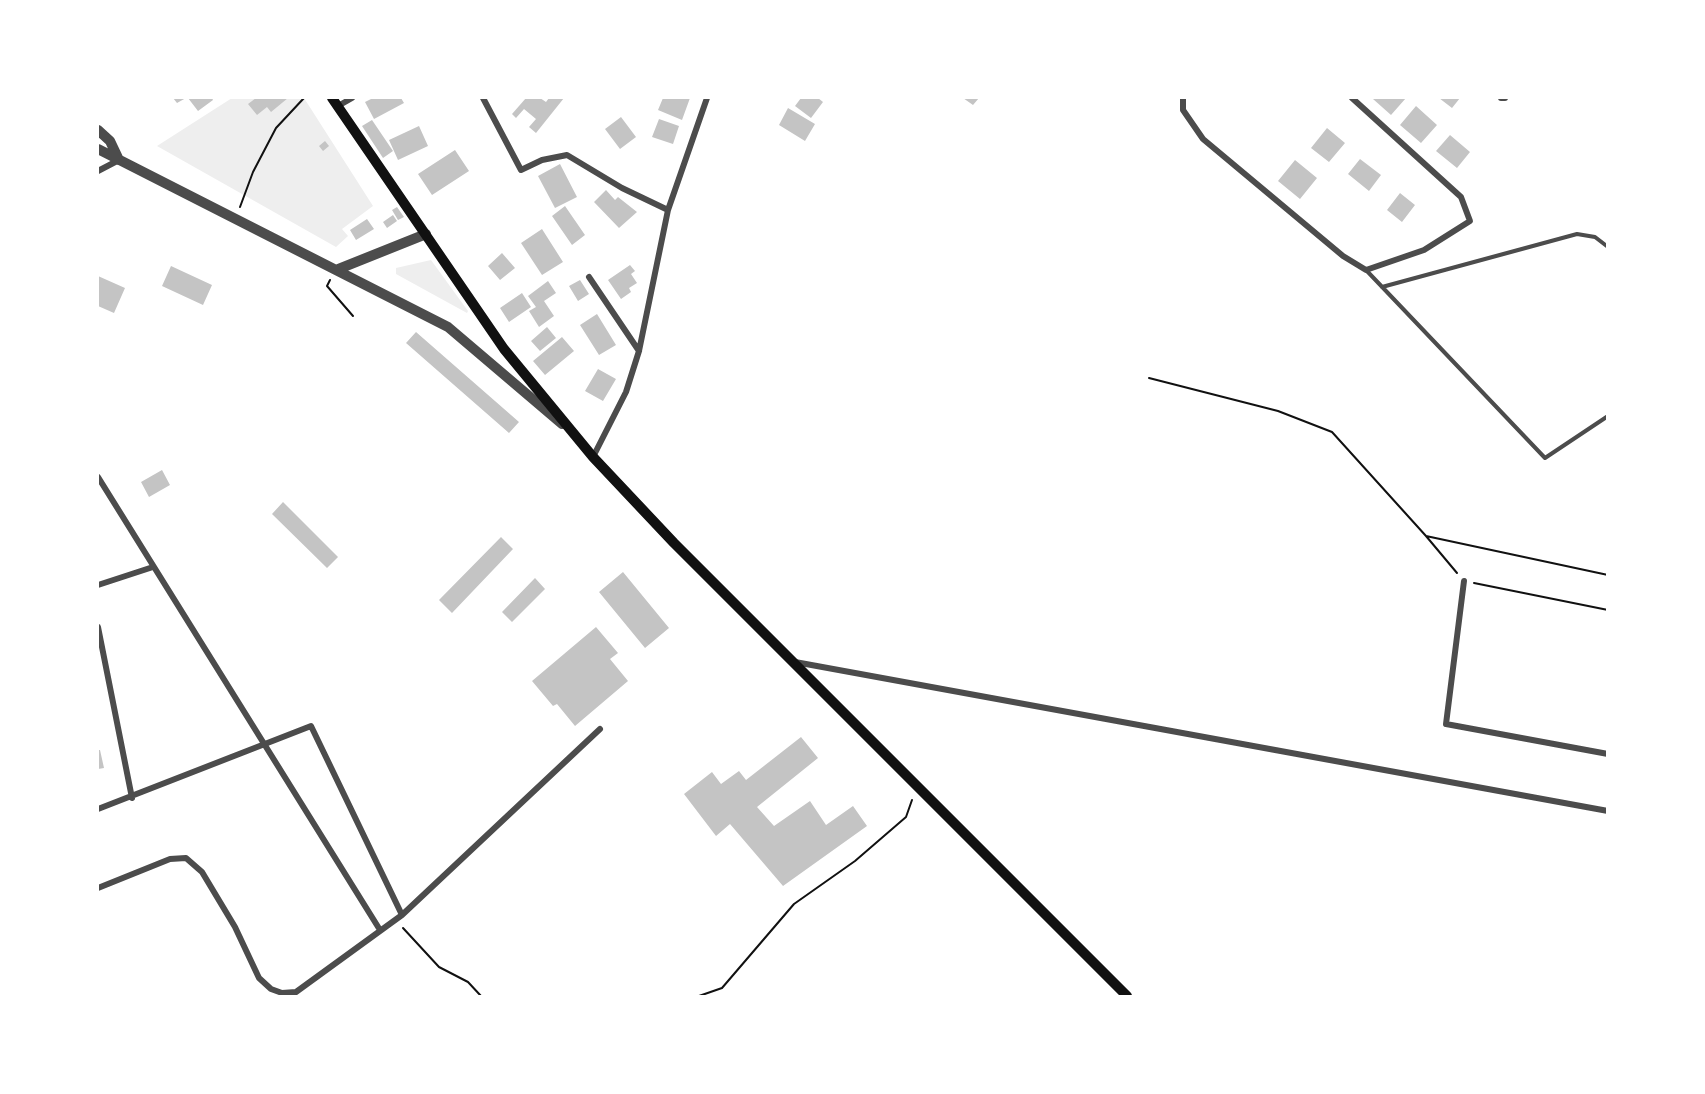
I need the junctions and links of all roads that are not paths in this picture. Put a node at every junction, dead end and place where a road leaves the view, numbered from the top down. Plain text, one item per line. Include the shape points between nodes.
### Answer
1 (352, 98) edge
2 (483, 98) edge
3 (708, 98) edge
4 (1183, 98) edge
5 (1352, 98) edge
6 (335, 102) edge
7 (98, 130) edge
8 (98, 149) edge
9 (119, 160) junction
10 (98, 171) edge
11 (668, 210) junction
12 (426, 234) junction
13 (1608, 247) edge
14 (336, 270) junction
15 (1366, 270) junction
16 (589, 278) dead end
17 (1382, 287) junction
18 (639, 351) junction
19 (1608, 416) edge
20 (567, 428) junction
21 (593, 457) junction
22 (98, 477) edge
23 (153, 567) junction
24 (1464, 581) road end
25 (98, 585) edge
26 (98, 627) edge
27 (792, 661) junction
28 (600, 729) dead end
29 (264, 745) junction
30 (1608, 754) edge
31 (132, 798) junction
32 (98, 809) edge
33 (1608, 811) edge
34 (98, 888) edge
35 (402, 915) junction
36 (380, 930) junction
37 (1127, 996) edge

1 - 6 street
2 - 11 street via 521,170 567,155
3 - 11 street
4 - 15 street via 1183,110 1203,139 1343,256
5 - 15 street via 1461,197 1470,221 1424,250
6 - 12 main road
7 - 9 street via 110,141
8 - 9 street
9 - 10 street
9 - 14 street
11 - 18 street
12 - 14 street
12 - 20 main road via 504,349
13 - 17 lane via 1595,237 1577,234
14 - 20 street via 448,327
15 - 17 lane
16 - 18 street
17 - 19 lane via 1545,458
18 - 21 street via 626,392
20 - 21 main road
21 - 27 main road
22 - 23 street
23 - 25 street
23 - 29 street
24 - 30 street via 1446,724
26 - 31 street
27 - 33 street
27 - 37 main road
28 - 35 street
29 - 31 street
29 - 35 street via 311,726
29 - 36 street
31 - 32 street
34 - 36 street via 170,859 186,858 202,872 235,927 259,978 282,993 296,992
35 - 36 street

